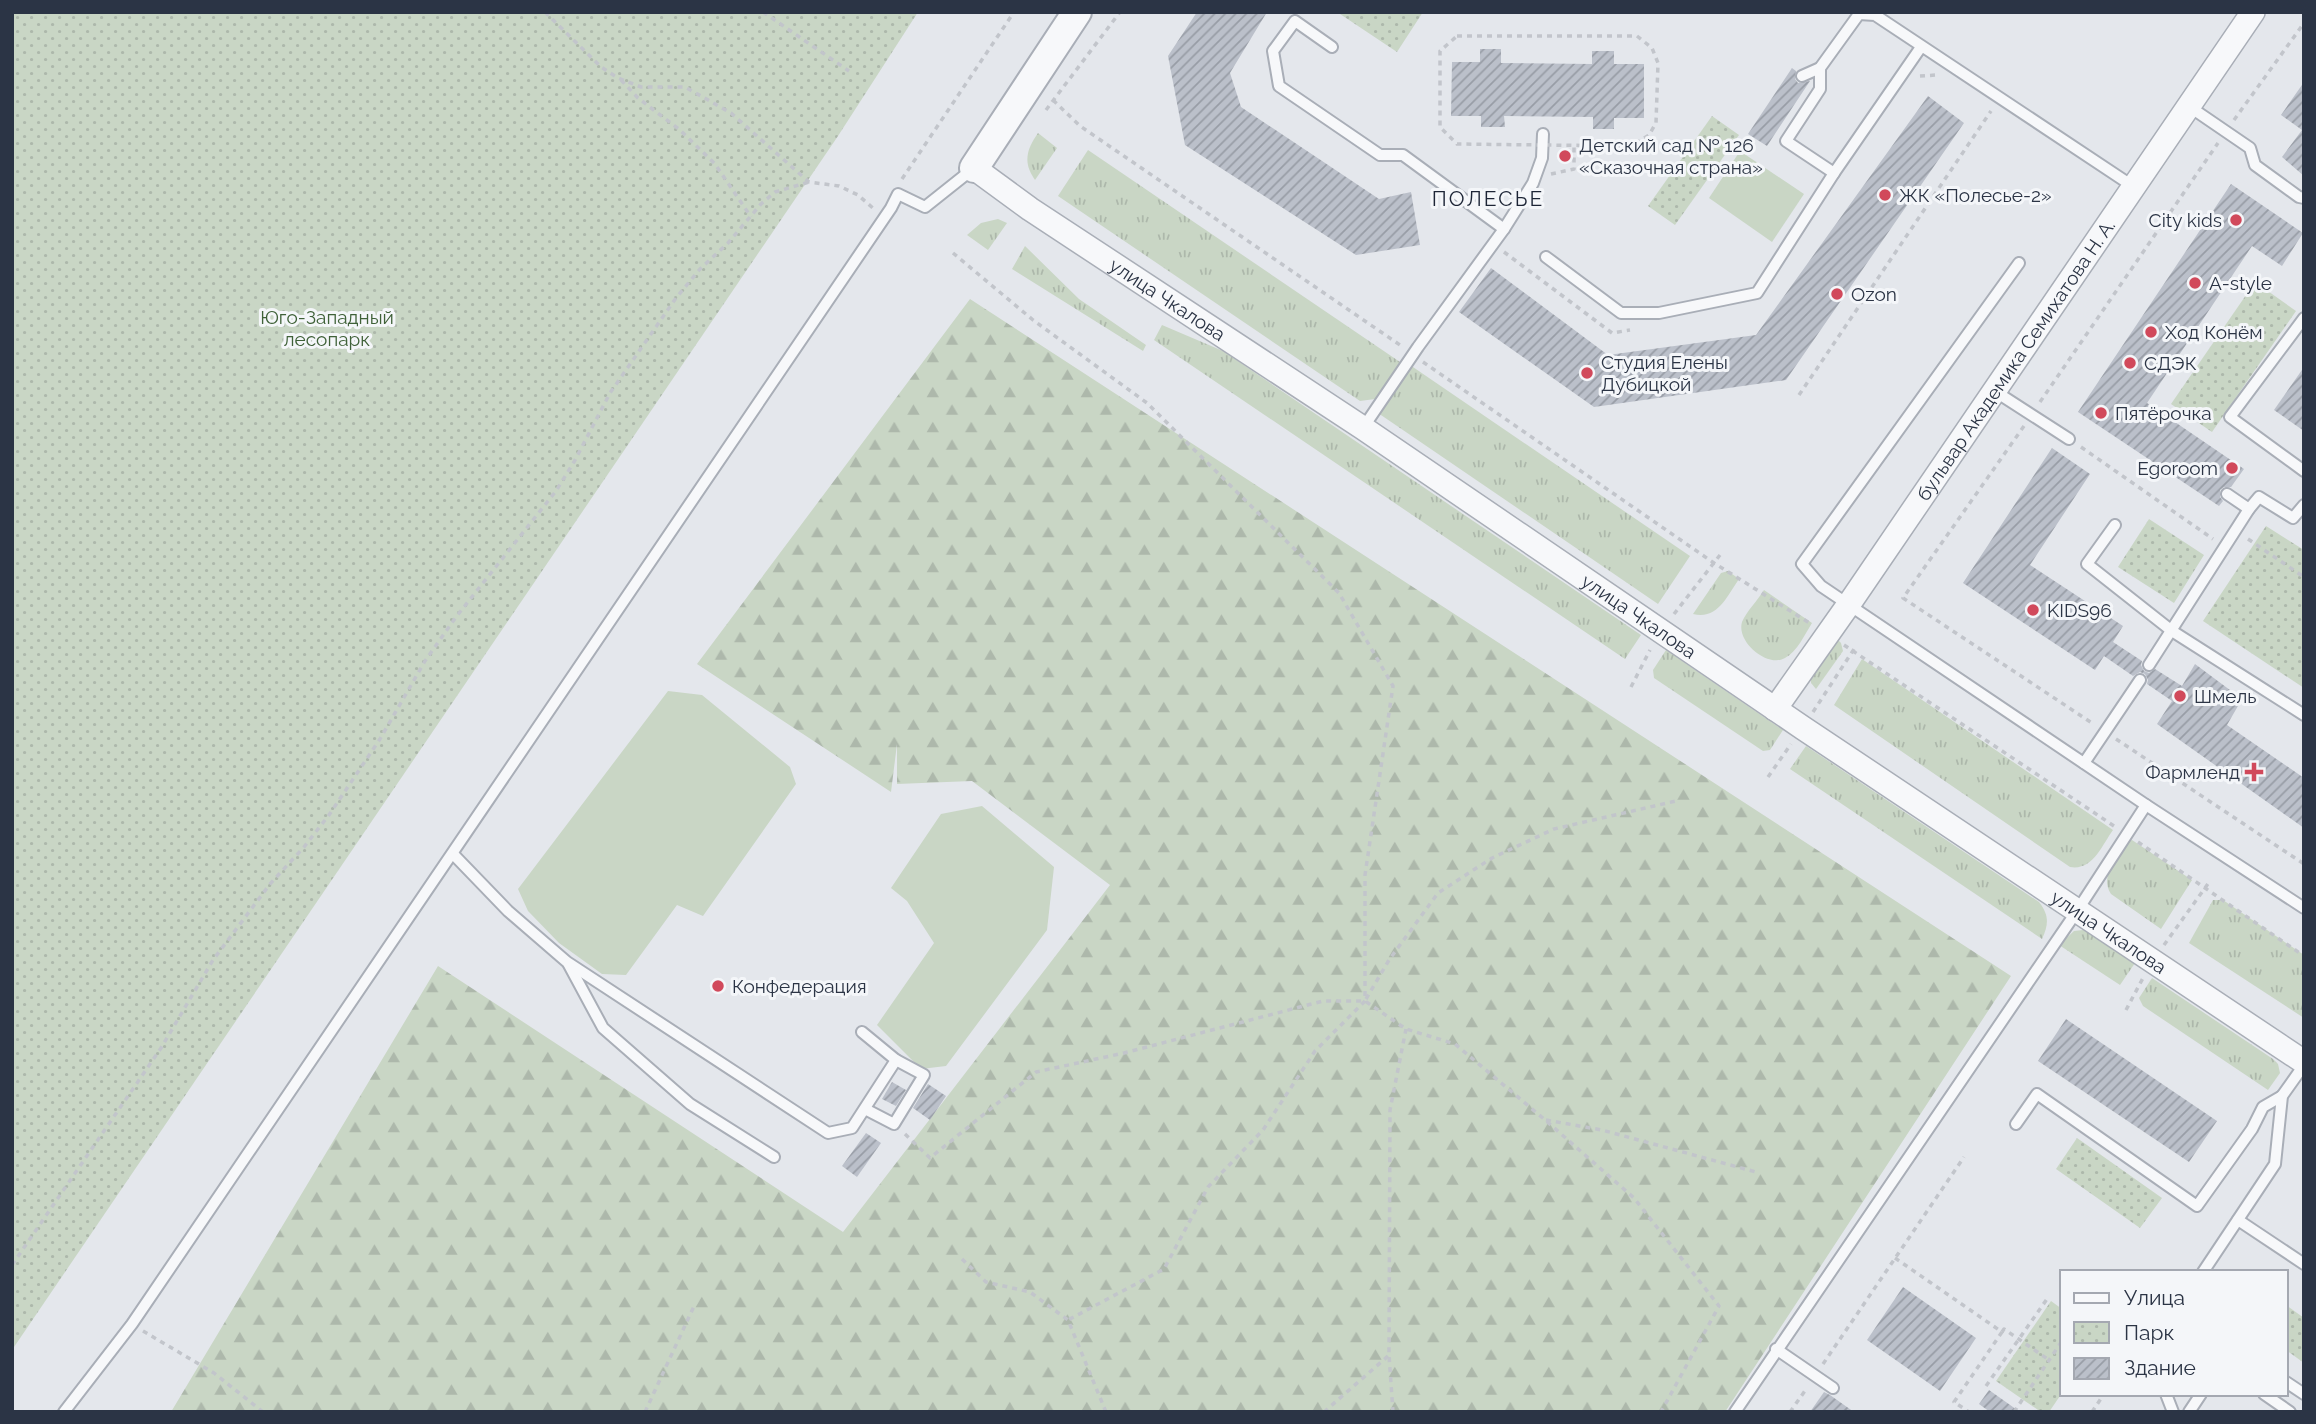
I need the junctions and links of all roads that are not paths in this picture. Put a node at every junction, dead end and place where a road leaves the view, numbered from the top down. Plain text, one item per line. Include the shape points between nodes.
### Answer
1 (1077, 12) edge
2 (2253, 12) edge
3 (1332, 47) dead end
4 (1921, 47) junction
5 (1820, 68) junction
6 (1802, 76) dead end
7 (2190, 107) junction
8 (1542, 140) road end
9 (974, 168) junction
10 (1834, 173) junction
11 (2134, 187) junction
12 (2304, 198) edge
13 (1504, 229) junction
14 (1546, 257) dead end
15 (2019, 264) dead end
16 (2304, 318) edge
17 (1993, 390) junction
18 (1363, 428) junction
19 (2069, 439) road end
20 (2304, 471) edge
21 (2227, 494) dead end
22 (2304, 505) edge
23 (2249, 509) junction
24 (2115, 525) dead end
25 (1849, 604) junction
26 (2172, 631) junction
27 (2149, 665) dead end
28 (2140, 680) dead end
29 (1775, 709) junction
30 (2304, 715) edge
31 (2084, 763) junction
32 (2146, 805) junction
33 (453, 855) junction
34 (2304, 908) edge
35 (2077, 911) junction
36 (568, 962) junction
37 (862, 1032) dead end
38 (896, 1060) junction
39 (2304, 1064) edge
40 (2283, 1096) junction
41 (864, 1109) junction
42 (2016, 1124) dead end
43 (774, 1157) dead end
44 (2238, 1220) junction
45 (2304, 1264) edge
46 (2204, 1270) edge
47 (1776, 1349) junction
48 (2288, 1383) edge
49 (1833, 1388) dead end
50 (2304, 1394) edge
51 (2200, 1396) edge
52 (2267, 1396) edge
53 (64, 1412) edge
54 (1735, 1412) edge
55 (2189, 1412) edge
56 (2290, 1412) edge

1 - 9 street
2 - 7 street, бульвар Академика Семихатова Н. А.
3 - 13 lane via 1295,21 1273,51 1279,86 1380,155 1403,155
4 - 5 lane via 1875,15 1859,14
4 - 10 lane
4 - 11 lane
5 - 6 lane
5 - 10 lane via 1820,89 1786,141
7 - 11 street, бульвар Академика Семихатова Н. А.
7 - 12 lane via 2250,148 2255,165
8 - 13 lane via 1534,183
9 - 18 street, улица Чкалова
9 - 33 lane via 925,206 898,194
10 - 14 lane via 1757,293 1659,313 1621,313
11 - 17 street, бульвар Академика Семихатова Н. А.
13 - 18 lane
15 - 25 lane via 1802,564 1821,586
16 - 20 lane via 2230,417
17 - 19 lane
17 - 25 street, бульвар Академика Семихатова Н. А.
18 - 29 street, улица Чкалова
21 - 23 lane
22 - 23 lane via 2294,518 2259,497
23 - 26 lane
24 - 26 lane via 2087,564
25 - 29 street, бульвар Академика Семихатова Н. А.
25 - 31 lane
26 - 27 lane
26 - 30 lane
28 - 31 lane
29 - 35 street, улица Чкалова
31 - 32 lane
32 - 34 lane
32 - 35 lane
33 - 36 lane via 508,911
33 - 53 lane via 132,1324
35 - 39 street, улица Чкалова
35 - 47 lane
36 - 41 lane via 828,1133 852,1128
36 - 43 lane via 603,1028 690,1104
37 - 38 lane
38 - 41 lane
38 - 41 lane via 925,1075 894,1124
39 - 40 lane
40 - 42 lane via 2263,1107 2197,1206 2037,1094
40 - 44 lane via 2275,1164
44 - 45 lane
44 - 46 lane
47 - 49 lane
47 - 54 lane
48 - 50 lane
51 - 55 lane
52 - 56 lane

